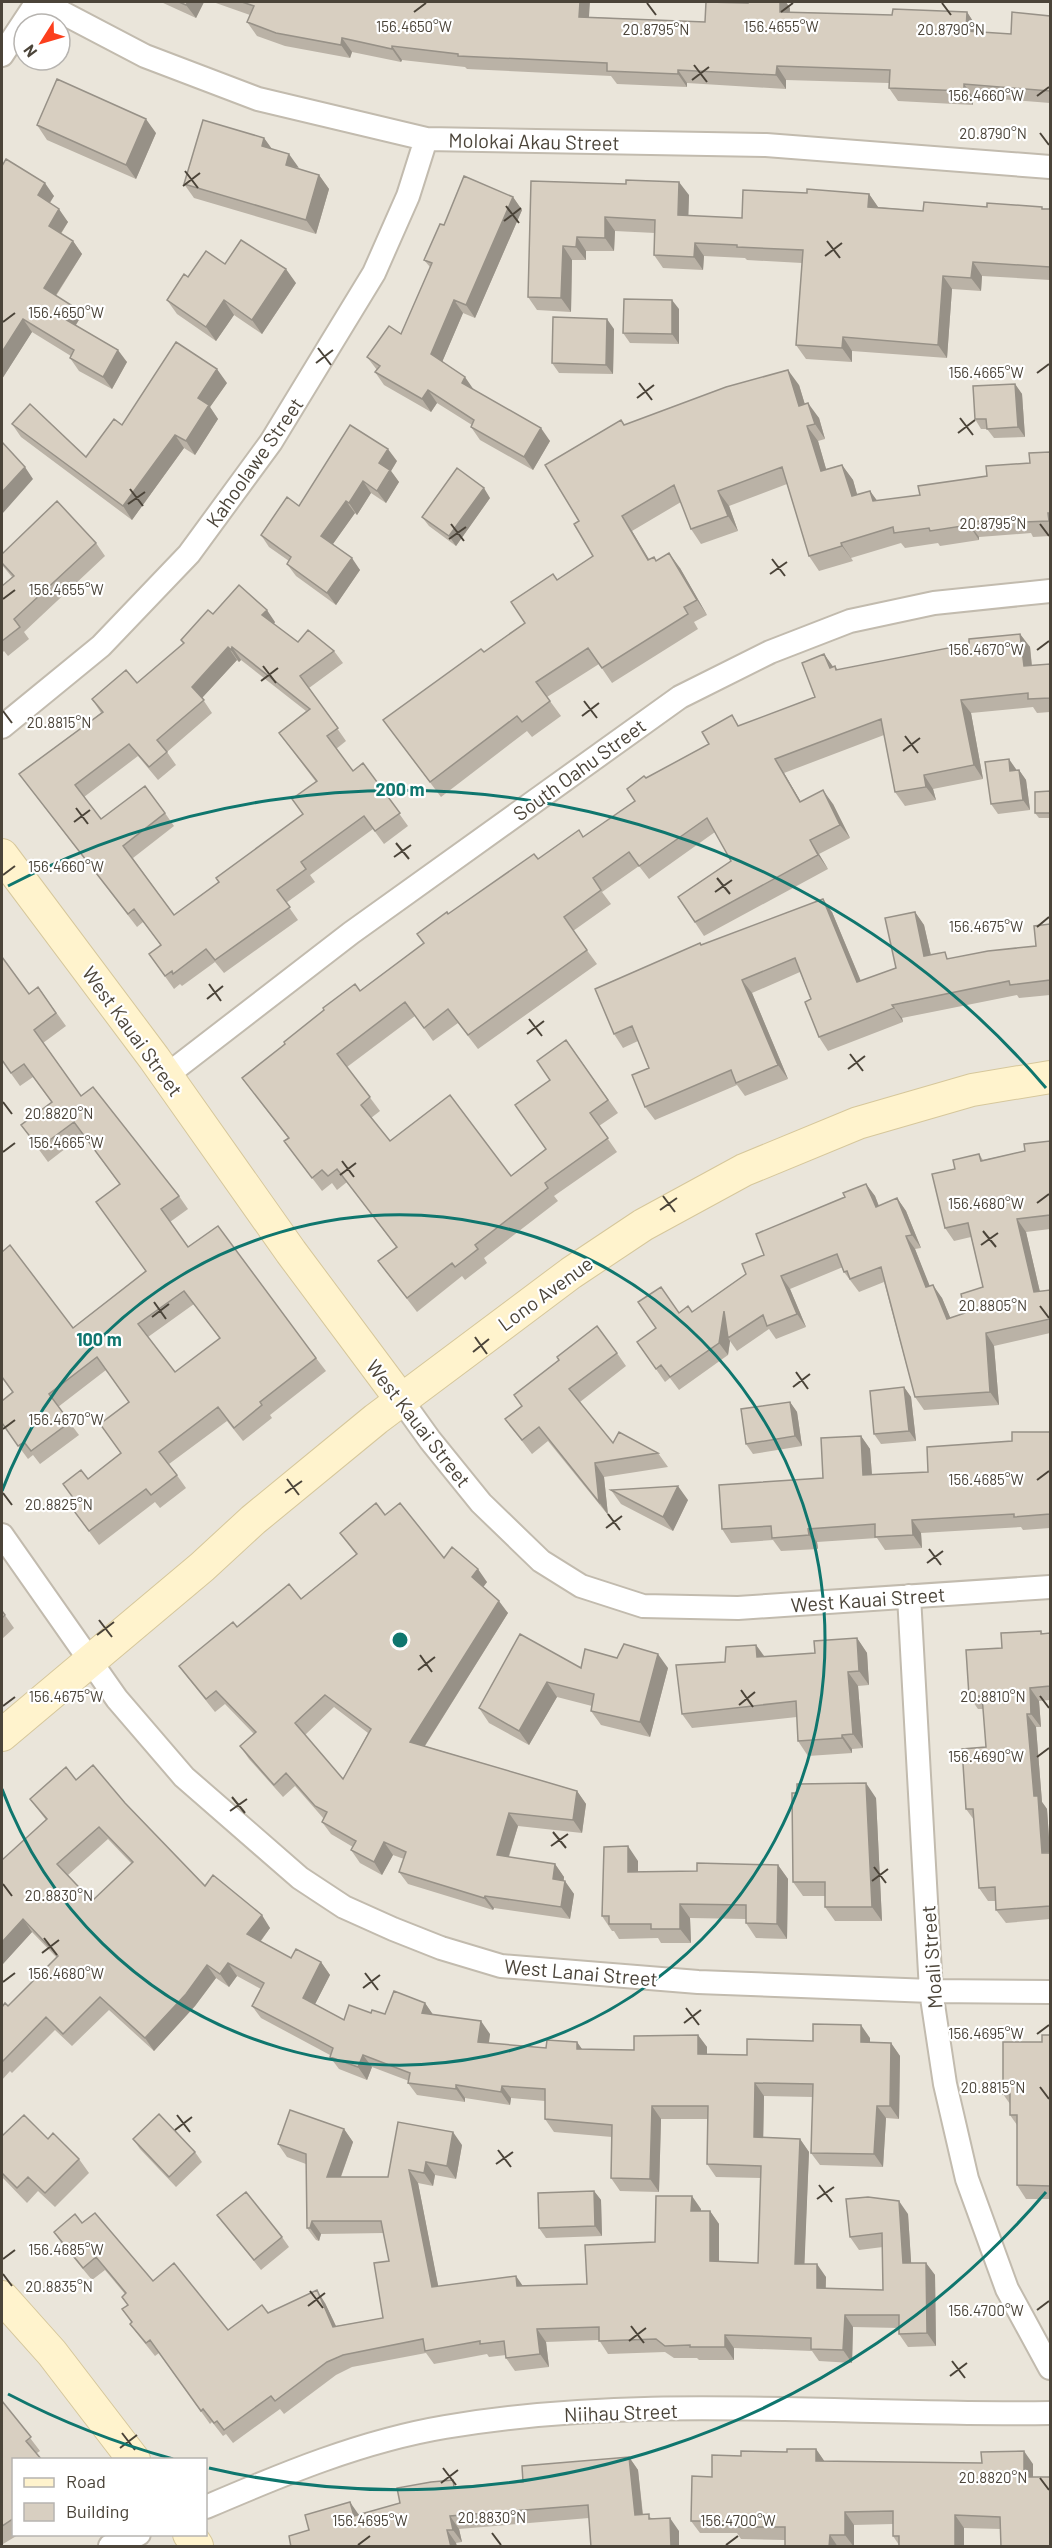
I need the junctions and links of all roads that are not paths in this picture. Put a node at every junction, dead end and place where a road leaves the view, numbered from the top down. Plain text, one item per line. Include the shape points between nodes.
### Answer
1 (37, 2) edge
2 (42, 2) edge
3 (2, 55) edge
4 (426, 139) junction
5 (1050, 167) edge
6 (1050, 591) edge
7 (2, 727) edge
8 (2, 855) edge
9 (167, 1075) junction
10 (1050, 1077) edge
11 (402, 1401) junction
12 (2, 1535) edge
13 (1050, 1587) edge
14 (909, 1596) junction
15 (90, 1659) junction
16 (2, 1734) edge
17 (931, 1990) junction
18 (1050, 1992) edge
19 (2, 2297) edge
20 (1050, 2368) edge
21 (1050, 2413) edge
22 (132, 2458) edge
23 (207, 2507) edge
24 (137, 2536) edge
25 (110, 2547) edge

1 - 3 street
2 - 4 street, Molokai Akau Street via 145,56 258,99
4 - 5 street, Molokai Akau Street via 766,145
4 - 7 street, Kahoolawe Street via 408,196 374,273 271,442 173,571 101,646
6 - 9 street, South Oahu Street via 933,603 850,621 770,652 680,697 351,933
8 - 9 street, West Kauai Street
9 - 11 street, West Kauai Street
10 - 11 street, Lono Avenue via 972,1090 858,1123 744,1170 643,1225 580,1267
11 - 14 street, West Kauai Street via 481,1503 541,1561 581,1586 643,1606 738,1608
11 - 15 street, Lono Avenue via 262,1512
12 - 15 street, West Lanai Street
13 - 14 street, West Kauai Street
14 - 17 street, Moali Street
15 - 16 street, Lono Avenue
15 - 17 street, West Lanai Street via 117,1699 184,1777 263,1847 344,1907 412,1937 501,1966 698,1982
17 - 18 street, West Lanai Street
17 - 20 street, Moali Street via 945,2084 967,2179 1007,2289
19 - 22 street via 52,2353
21 - 23 street, Niihau Street via 627,2408 520,2417 444,2427 353,2449
24 - 25 street

